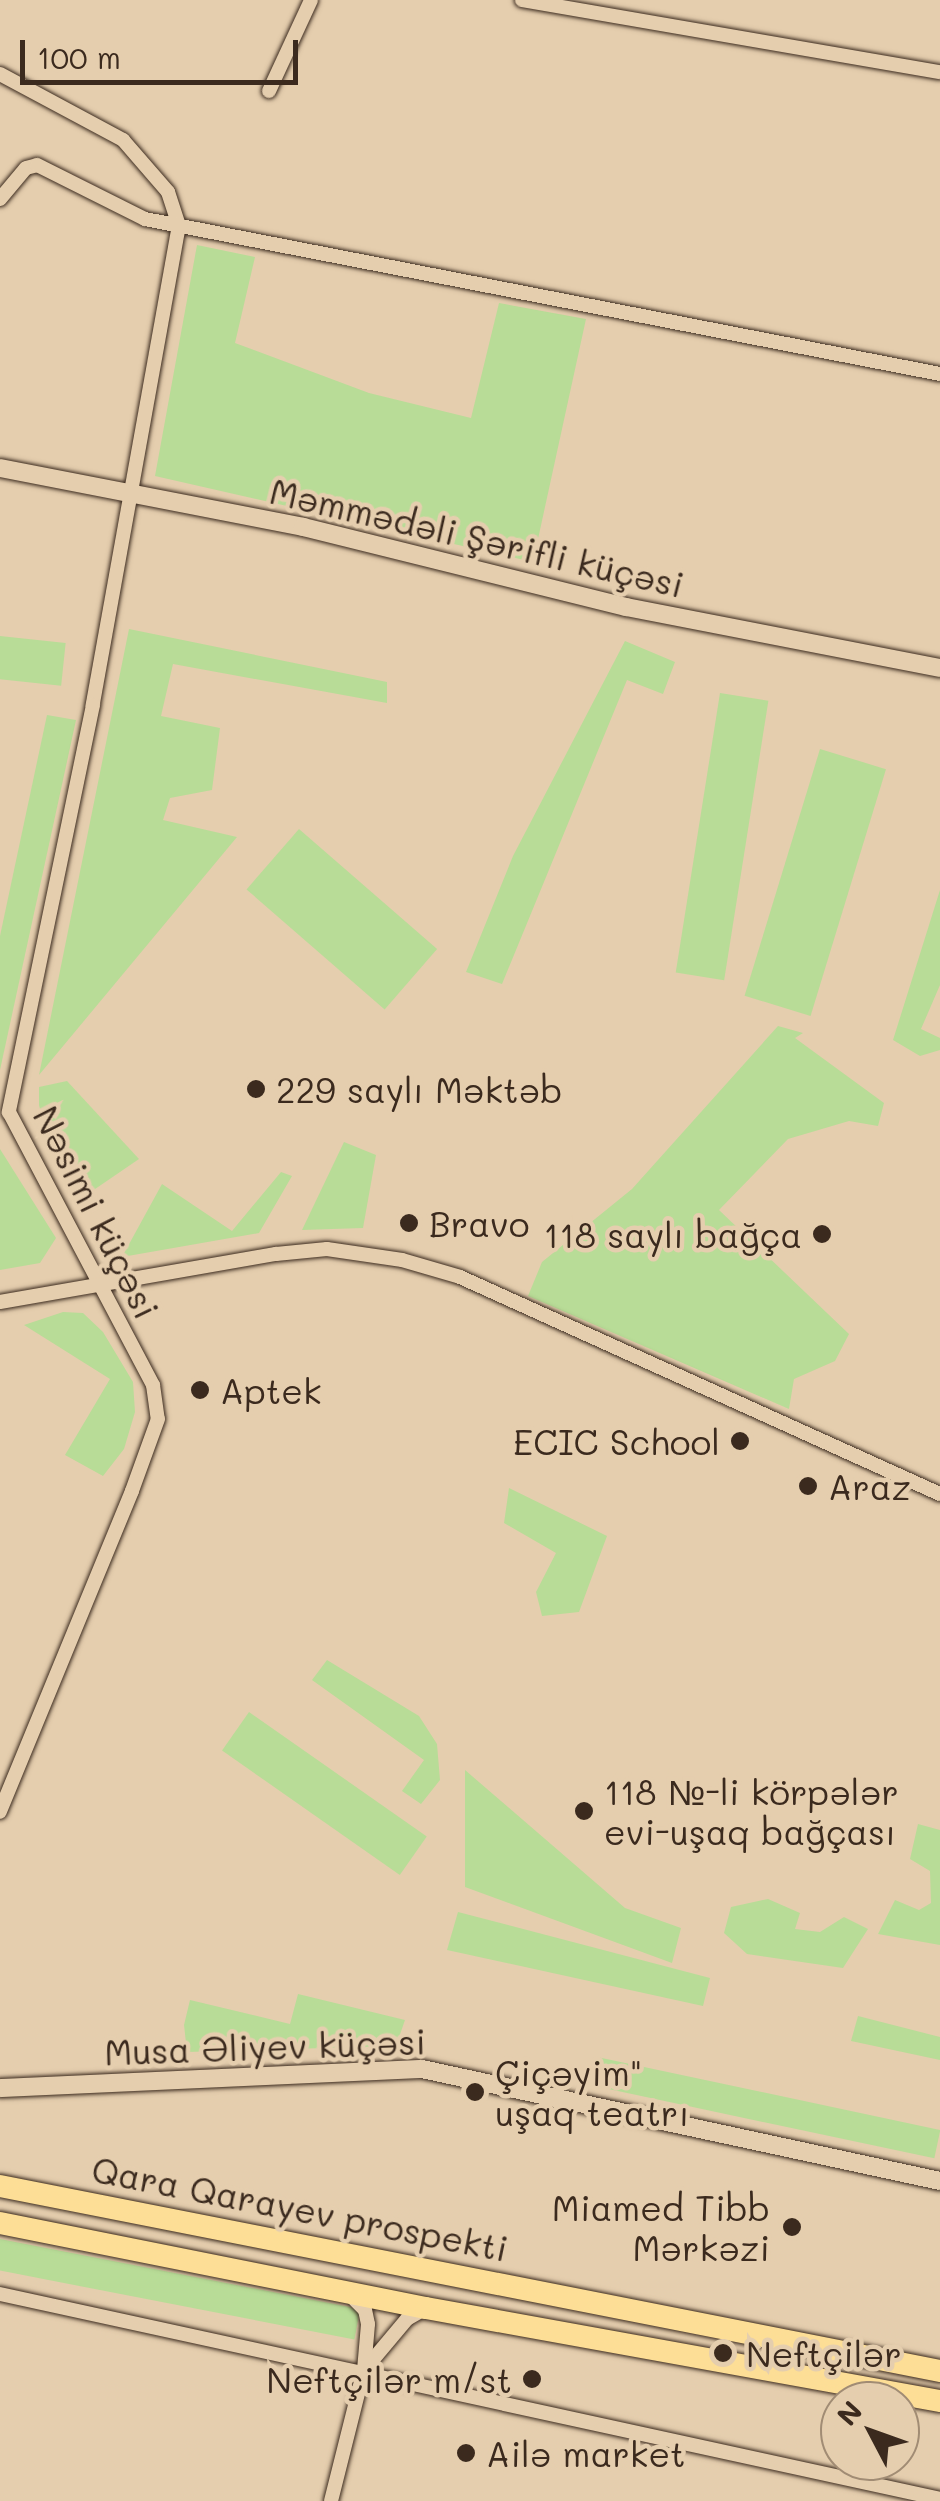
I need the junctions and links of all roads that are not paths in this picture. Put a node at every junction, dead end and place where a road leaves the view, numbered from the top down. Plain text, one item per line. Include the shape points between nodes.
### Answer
1 (311, 0) edge
2 (522, 0) edge
3 (940, 72) edge
4 (0, 74) edge
5 (269, 91) dead end
6 (0, 199) edge
7 (179, 226) junction
8 (940, 374) edge
9 (0, 468) edge
10 (128, 494) junction
11 (940, 668) edge
12 (100, 1286) junction
13 (0, 1302) edge
14 (940, 1494) edge
15 (0, 1812) edge
16 (0, 2088) edge
17 (940, 2182) edge
18 (0, 2186) edge
19 (0, 2223) edge
20 (343, 2292) junction
21 (0, 2294) edge
22 (426, 2308) junction
23 (364, 2370) junction
24 (940, 2372) edge
25 (940, 2401) edge
26 (940, 2500) edge
27 (330, 2501) edge

1 - 5 street
2 - 3 street
4 - 7 street via 123,140 168,192
6 - 7 street via 37,164 145,219
7 - 8 street
7 - 10 street, Nəsimi küçəsi
9 - 10 street, Məmmədəli Şərifli küçəsi
10 - 11 street, Məmmədəli Şərifli küçəsi via 304,528 626,607
10 - 12 street, Nəsimi küçəsi via 93,705 9,1112
12 - 13 street
12 - 14 street via 327,1249 430,1267
12 - 15 street, Nəsimi küçəsi via 154,1386 158,1419
16 - 17 street, Musa Əliyev küçəsi via 422,2069
18 - 24 main road, Qara Qarayev prospekti
19 - 20 main road, Qara Qarayev prospekti
20 - 22 main road, Qara Qarayev prospekti
20 - 23 street via 365,2310
21 - 23 street
22 - 23 street via 407,2319
22 - 25 main road, Qara Qarayev prospekti
23 - 26 street
23 - 27 street

